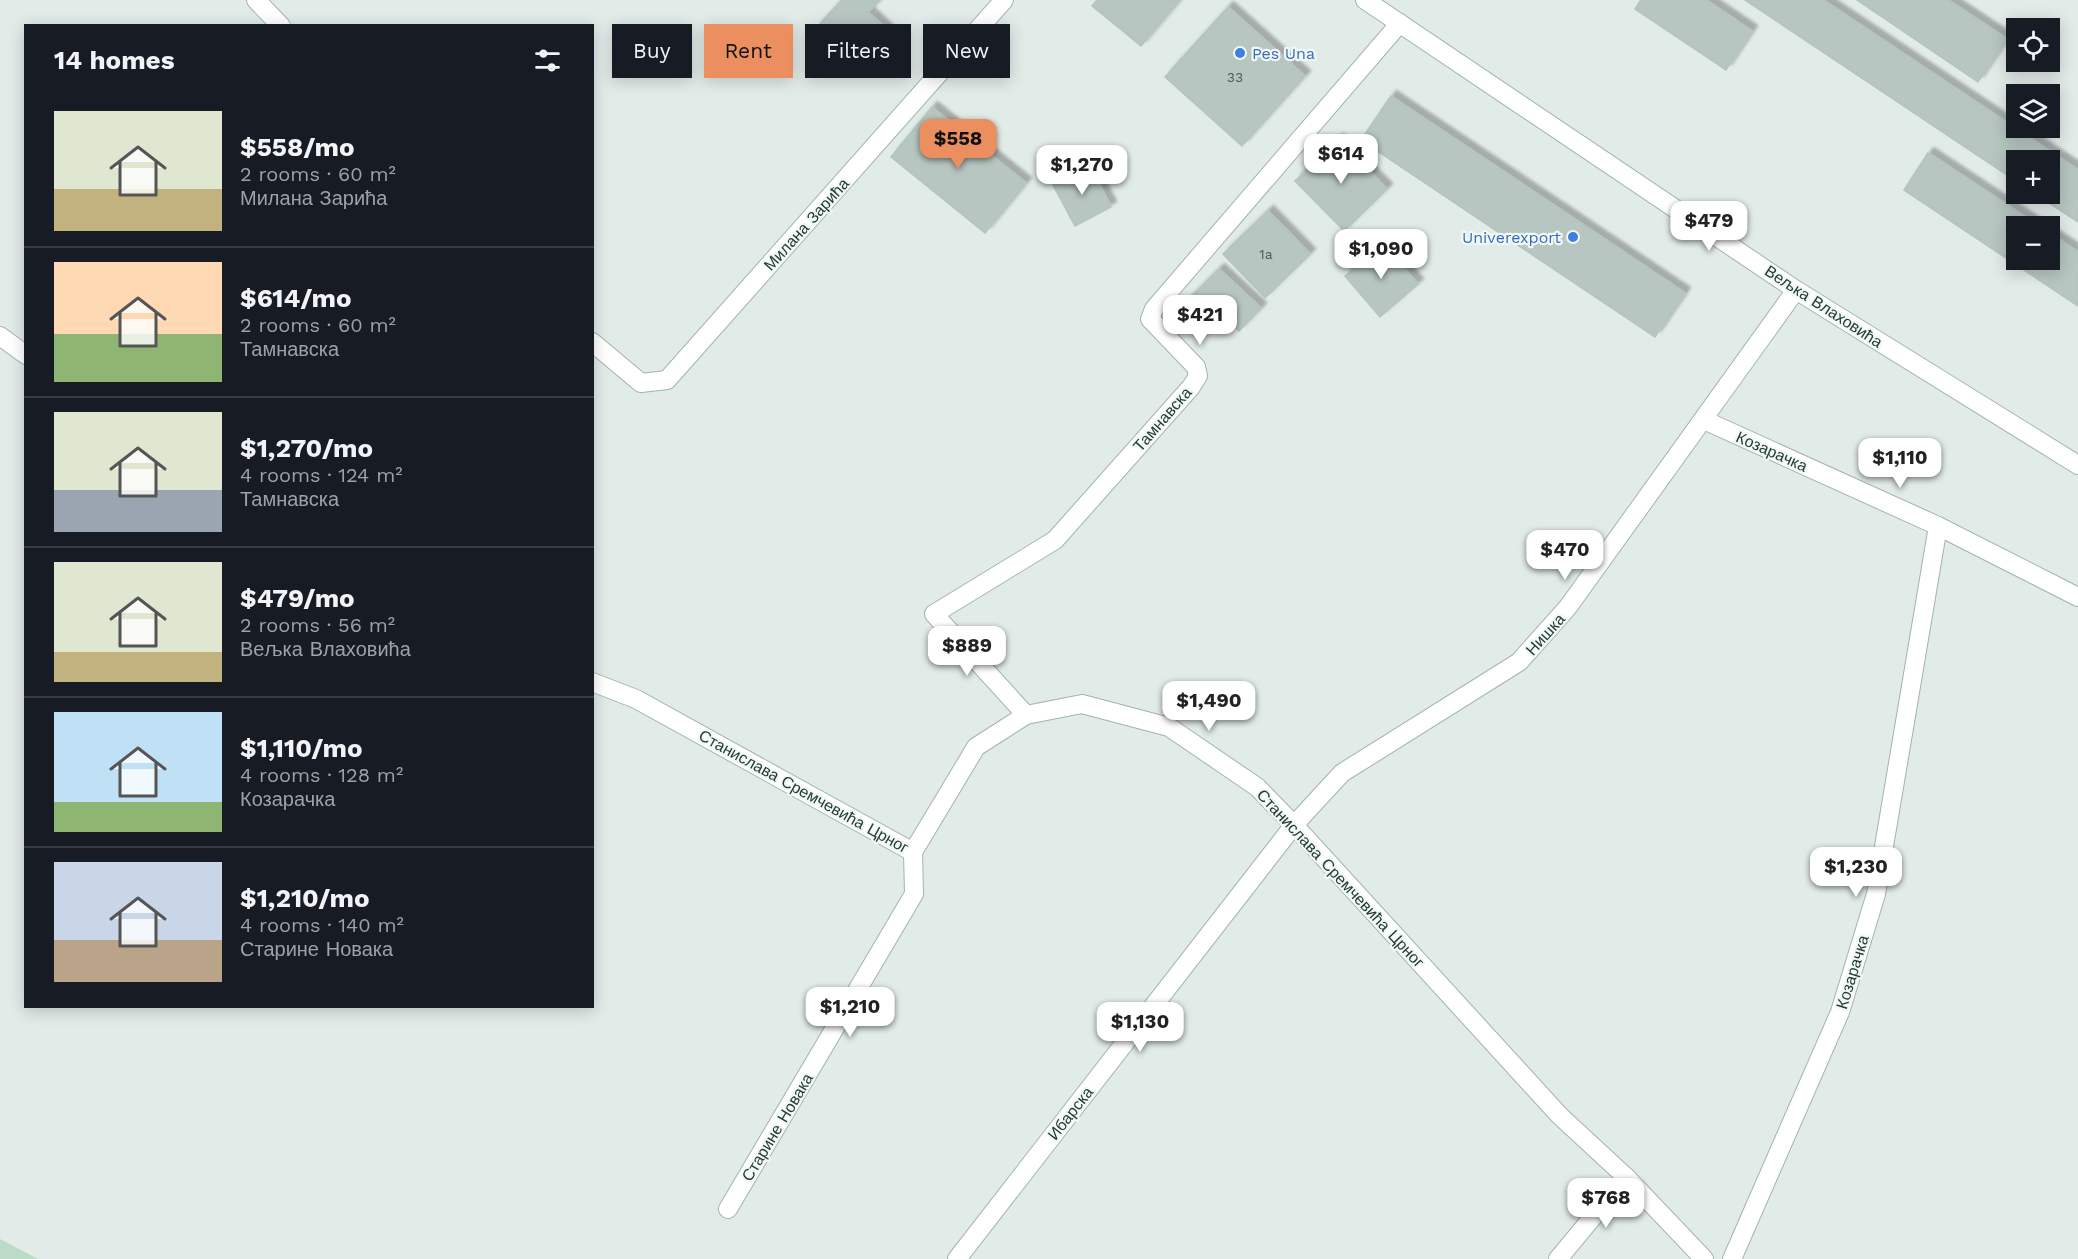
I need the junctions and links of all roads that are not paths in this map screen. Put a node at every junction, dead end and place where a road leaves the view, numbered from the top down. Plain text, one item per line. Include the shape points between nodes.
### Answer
1 (256, 0) edge
2 (1004, 0) edge
3 (1365, 0) edge
4 (1400, 23) junction
5 (279, 24) edge
6 (1796, 290) junction
7 (0, 336) edge
8 (594, 344) edge
9 (24, 354) edge
10 (1704, 420) junction
11 (2078, 465) edge
12 (1938, 526) junction
13 (2078, 597) edge
14 (594, 683) edge
15 (1026, 715) junction
16 (1294, 825) junction
17 (913, 852) junction
18 (1626, 1177) junction
19 (728, 1209) dead end
20 (957, 1259) edge
21 (1558, 1259) edge
22 (1704, 1259) edge
23 (1732, 1259) edge

1 - 5 street
2 - 8 street, Милана Зарића via 667,380 641,383
3 - 4 street, Вељка Влаховића
4 - 6 street, Вељка Влаховића
4 - 15 street, Тамнавска via 1154,309 1150,319 1196,367 1198,376 1191,387 1055,540 934,614
6 - 10 street, Нишка
6 - 11 street, Вељка Влаховића
7 - 9 street
10 - 12 street, Козарачка
10 - 16 street, Нишка via 1568,608 1519,662 1342,773
12 - 13 street, Козарачка
12 - 23 street, Козарачка via 1876,894 1840,1012
14 - 17 street, Станислава Сремчевића Црног via 636,699
15 - 16 street, Станислава Сремчевића Црног via 1082,704 1169,727 1257,787
15 - 17 street, Станислава Сремчевића Црног via 976,747
16 - 18 street, Станислава Сремчевића Црног via 1560,1116
16 - 20 street, Ибарска
17 - 19 street, Старине Новака via 914,894
18 - 21 street
18 - 22 street, Станислава Сремчевића Црног

